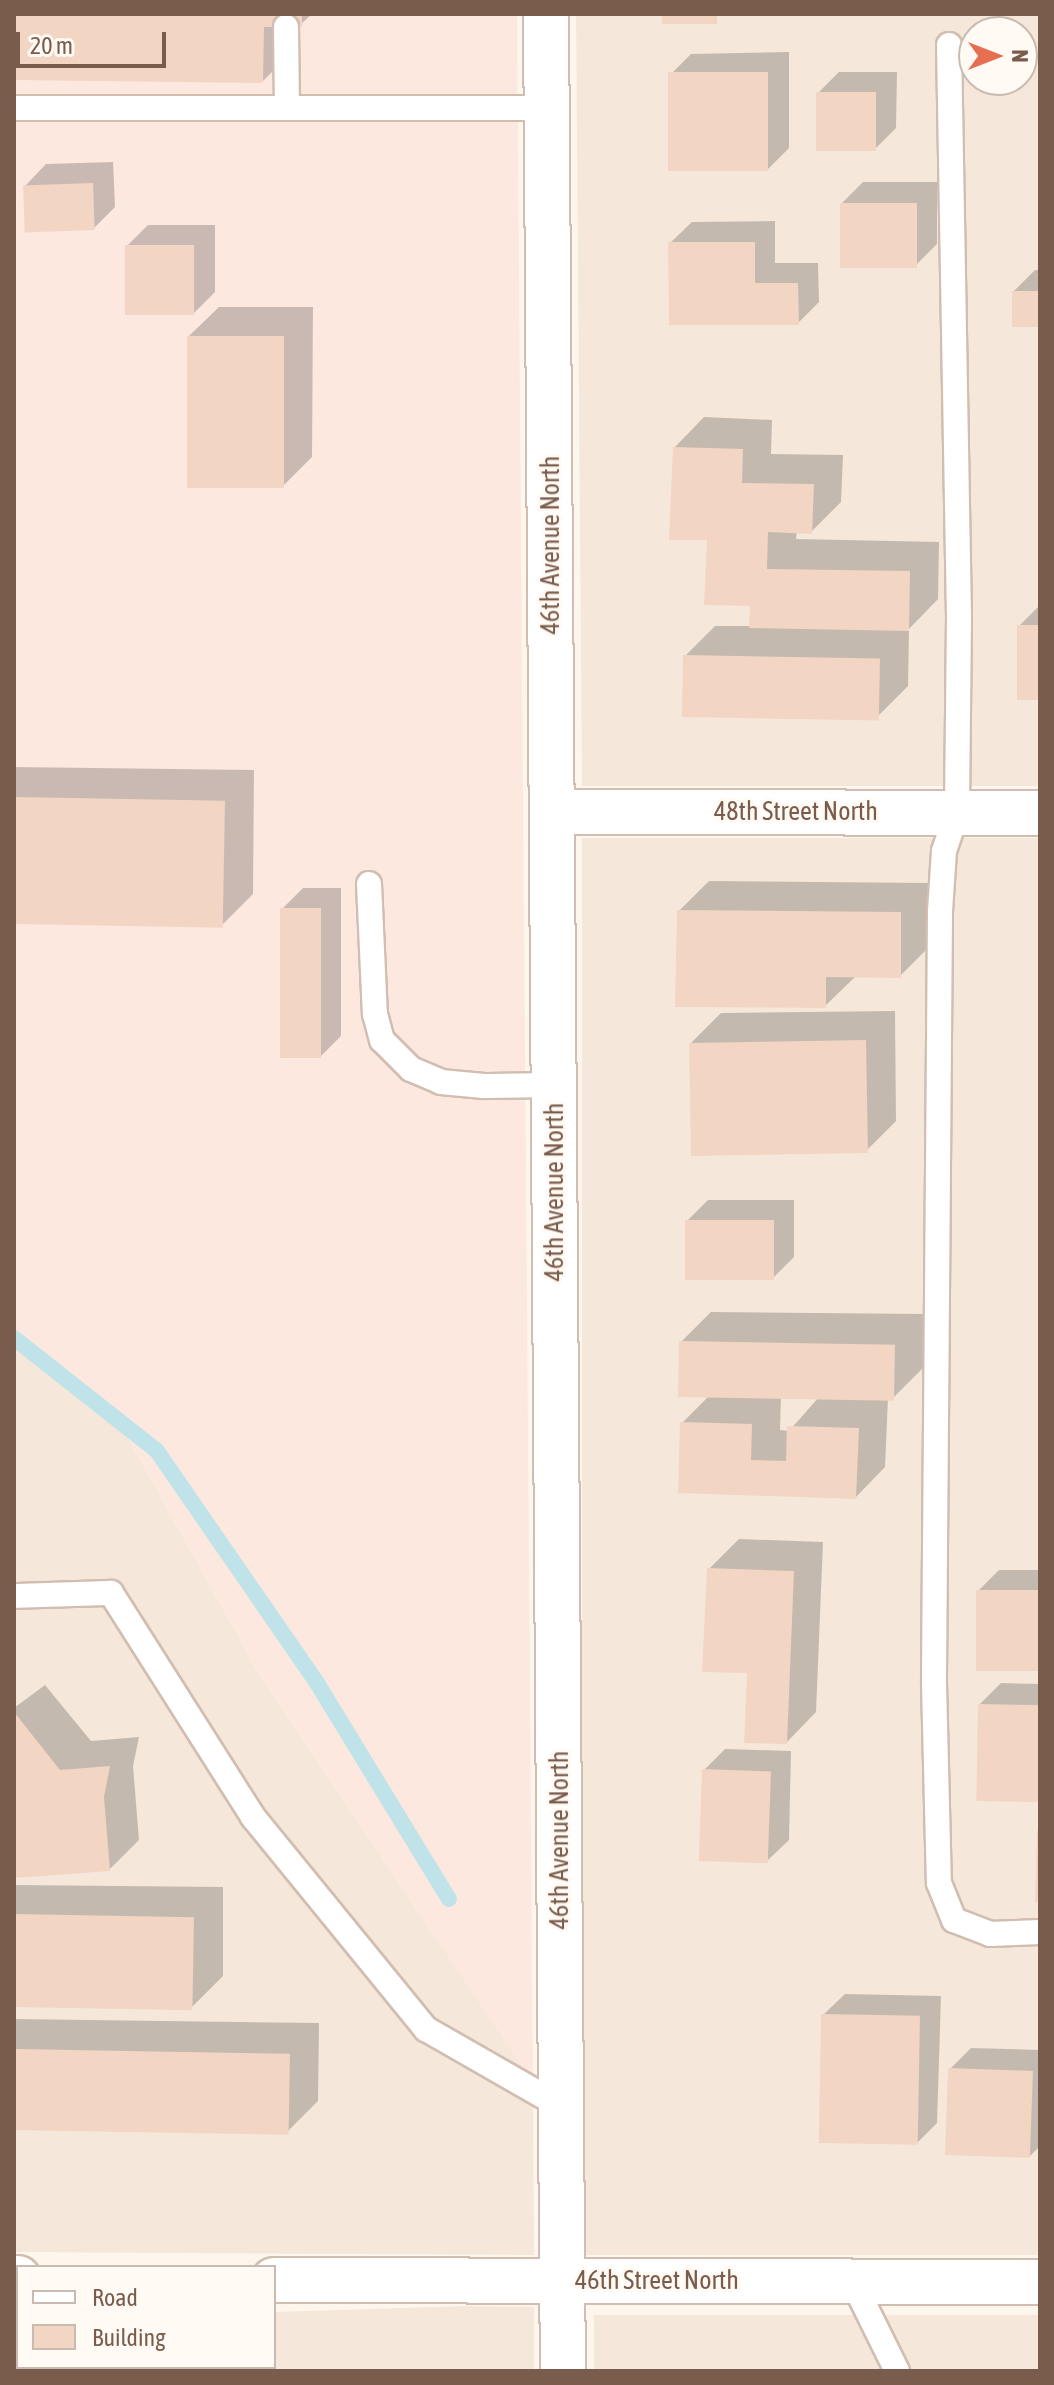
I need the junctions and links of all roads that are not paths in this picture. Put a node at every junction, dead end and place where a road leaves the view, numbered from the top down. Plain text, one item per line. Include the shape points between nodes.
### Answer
1 (546, 14) edge
2 (286, 27) dead end
3 (949, 45) dead end
4 (287, 107) junction
5 (14, 108) edge
6 (547, 108) junction
7 (553, 812) junction
8 (957, 813) junction
9 (1040, 813) edge
10 (369, 884) dead end
11 (554, 1085) junction
12 (14, 1596) edge
13 (1040, 1932) edge
14 (562, 2107) junction
15 (276, 2280) edge
16 (563, 2281) junction
17 (853, 2282) junction
18 (1040, 2282) edge
19 (563, 2371) edge
20 (897, 2371) edge

1 - 6 street, 46th Avenue North
2 - 4 lane
3 - 8 lane via 959,617
4 - 5 lane
4 - 6 lane
6 - 7 street, 46th Avenue North
7 - 8 street, 48th Street North
7 - 11 street, 46th Avenue North
8 - 9 street, 48th Street North
8 - 13 lane via 944,851 940,912 934,1683 939,1883 954,1920 990,1934
10 - 11 lane via 375,1014 382,1040 411,1069 441,1082
11 - 14 street, 46th Avenue North
12 - 14 lane via 111,1593 253,1817 426,2029
14 - 16 street, 46th Avenue North
15 - 16 street, 46th Street North
16 - 17 street, 46th Street North
16 - 19 street, 46th Avenue North
17 - 18 street, 46th Street North
17 - 20 lane

